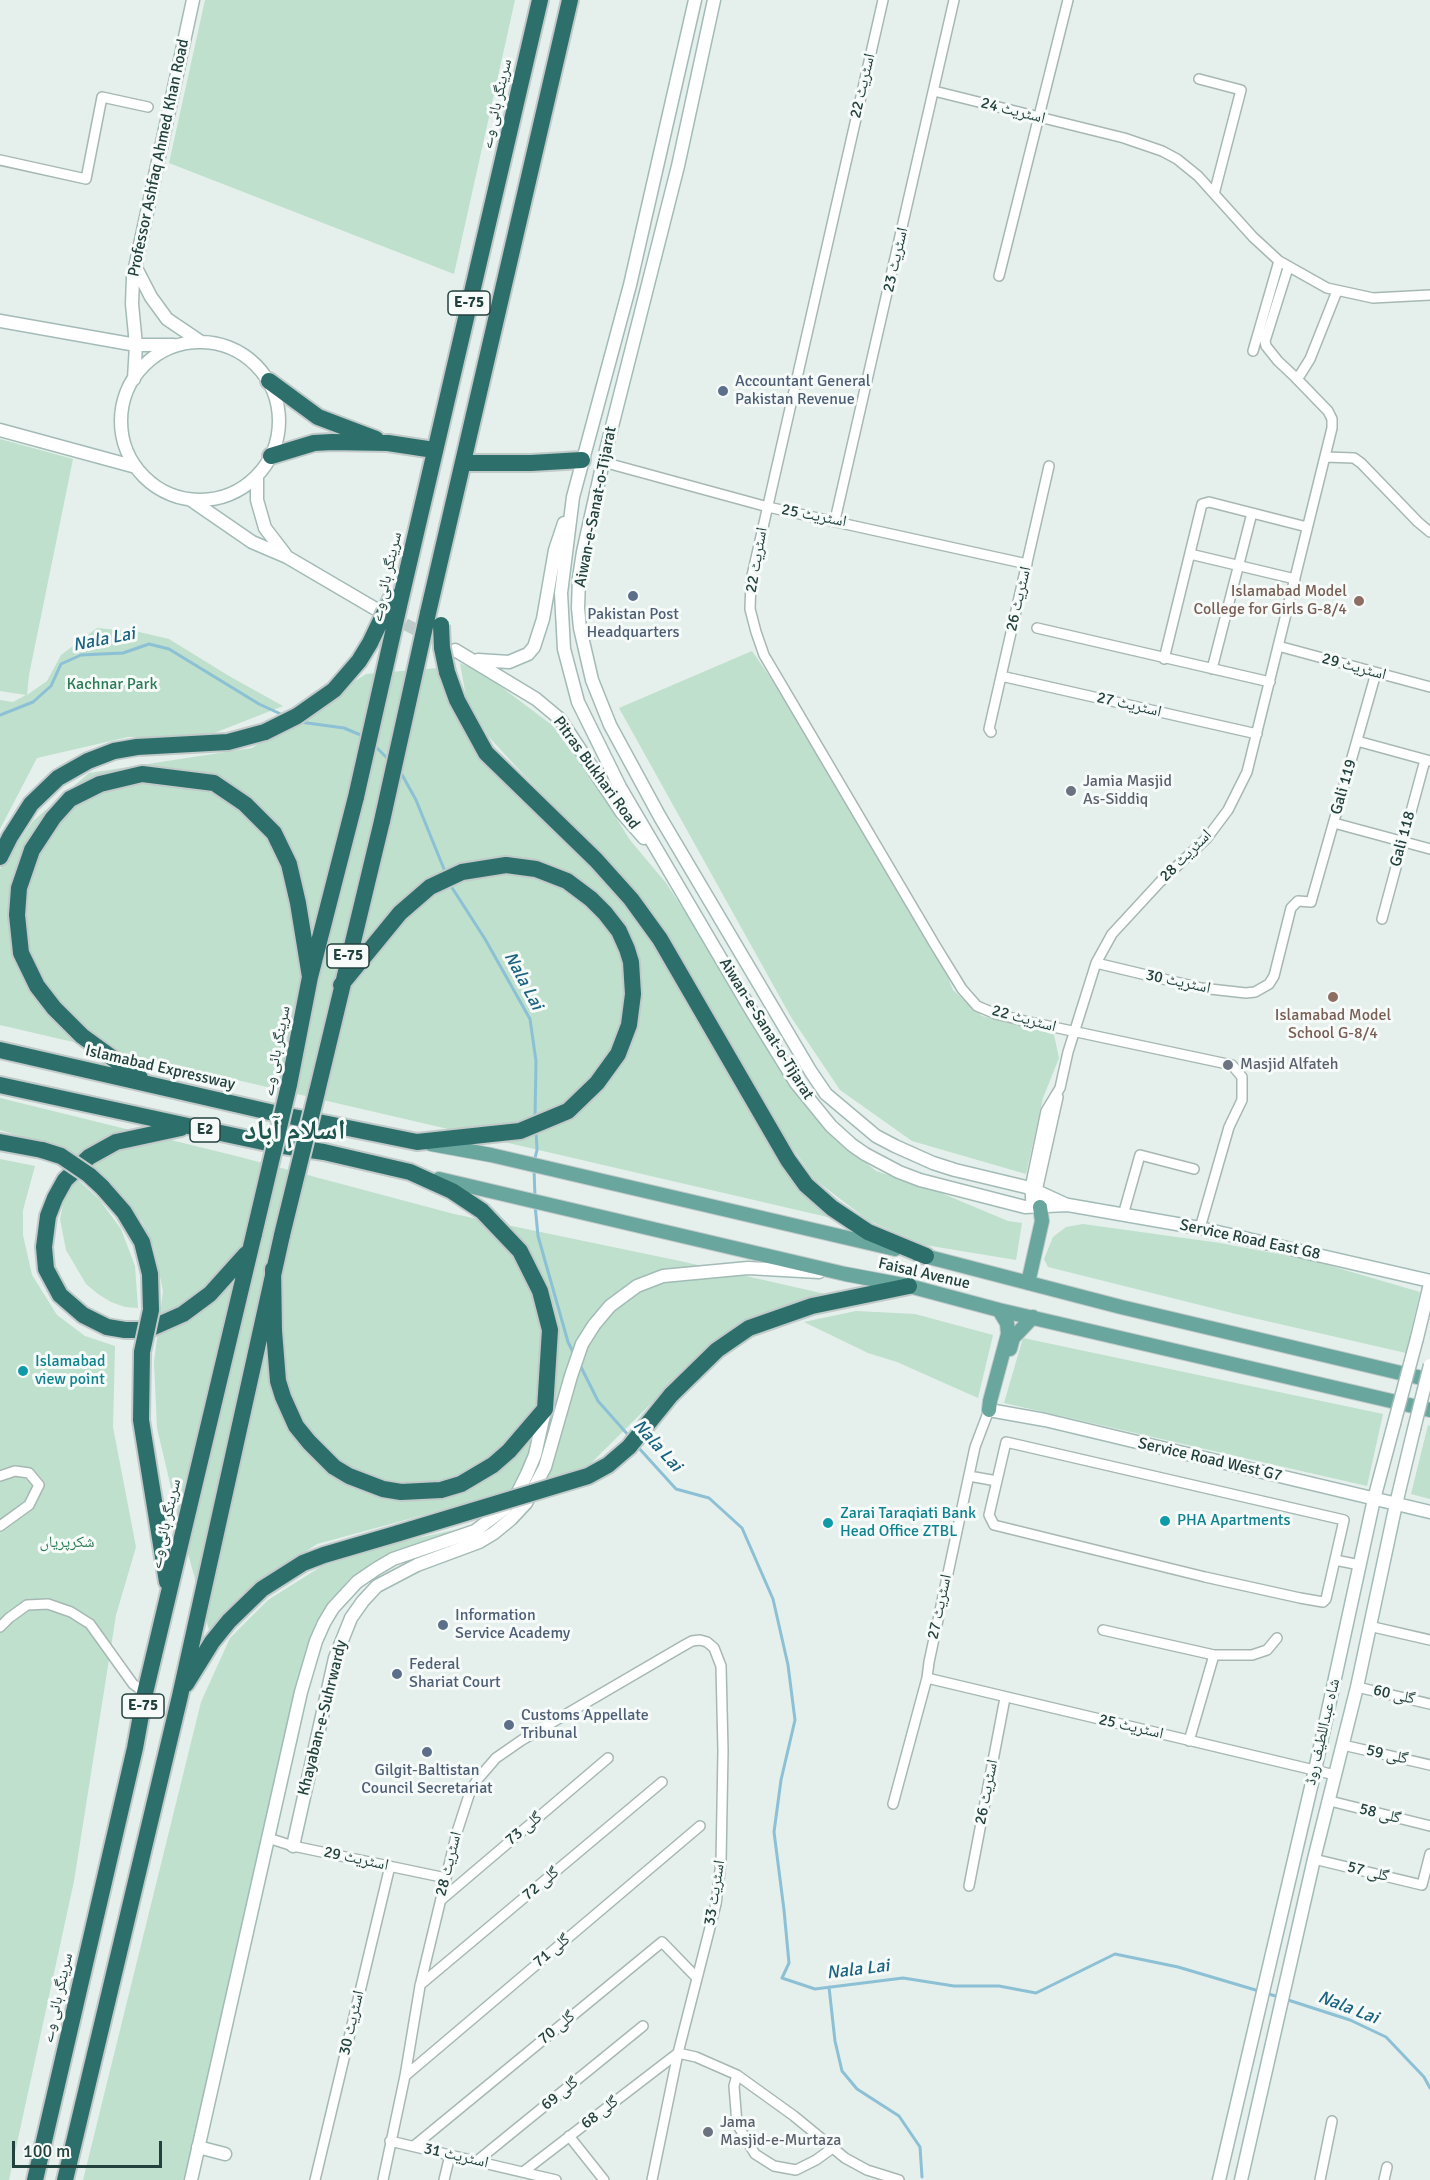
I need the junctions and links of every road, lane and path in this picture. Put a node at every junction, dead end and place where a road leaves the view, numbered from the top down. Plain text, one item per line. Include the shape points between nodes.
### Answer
1 (193, 0) edge
2 (540, 0) edge
3 (570, 0) edge
4 (695, 0) edge
5 (714, 0) edge
6 (883, 0) edge
7 (954, 0) edge
8 (1068, 0) edge
9 (1199, 79) dead end
10 (934, 92) junction
11 (148, 107) dead end
12 (1039, 118) junction
13 (0, 160) edge
14 (1214, 194) junction
15 (1279, 261) junction
16 (136, 268) junction
17 (1288, 268) junction
18 (999, 276) dead end
19 (1337, 291) junction
20 (1429, 292) edge
21 (0, 321) edge
22 (201, 342) junction
23 (136, 345) junction
24 (179, 345) junction
25 (1252, 351) dead end
26 (1294, 377) junction
27 (134, 379) junction
28 (268, 381) junction
29 (0, 430) edge
30 (388, 443) junction
31 (434, 450) junction
32 (271, 456) junction
33 (1324, 457) junction
34 (582, 460) junction
35 (603, 462) junction
36 (463, 463) junction
37 (1049, 466) dead end
38 (136, 468) junction
39 (257, 476) junction
40 (573, 497) junction
41 (190, 500) junction
42 (768, 507) junction
43 (1252, 513) junction
44 (835, 520) junction
45 (1307, 527) junction
46 (1430, 532) edge
47 (1190, 554) junction
48 (287, 557) junction
49 (1027, 564) junction
50 (1238, 566) junction
51 (437, 570) junction
52 (1294, 579) junction
53 (396, 601) junction
54 (374, 608) dead end
55 (1037, 628) dead end
56 (1278, 646) junction
57 (455, 650) dead end
58 (1164, 659) junction
59 (474, 660) junction
60 (1212, 669) junction
61 (1376, 673) junction
62 (1001, 676) junction
63 (1269, 682) junction
64 (1430, 687) edge
65 (610, 725) junction
66 (991, 732) dead end
67 (592, 733) junction
68 (1257, 734) junction
69 (1358, 741) junction
70 (1427, 760) edge
71 (1334, 823) junction
72 (1403, 842) junction
73 (1430, 849) edge
74 (0, 857) edge
75 (669, 868) junction
76 (1382, 919) dead end
77 (1096, 963) junction
78 (310, 976) junction
79 (341, 985) junction
80 (1261, 990) joint
81 (1075, 1032) junction
82 (0, 1050) edge
83 (148, 1084) junction
84 (0, 1085) edge
85 (188, 1126) junction
86 (0, 1142) edge
87 (417, 1142) junction
88 (1194, 1169) dead end
89 (410, 1173) junction
90 (974, 1175) junction
91 (1034, 1190) junction
92 (969, 1193) junction
93 (1068, 1206) junction
94 (1036, 1207) junction
95 (1123, 1215) junction
96 (1200, 1228) junction
97 (252, 1242) junction
98 (926, 1256) junction
99 (273, 1269) junction
100 (844, 1274) junction
101 (1028, 1283) junction
102 (1430, 1283) edge
103 (909, 1286) junction
104 (999, 1310) junction
105 (1033, 1317) junction
106 (1430, 1365) edge
107 (1430, 1380) edge
108 (545, 1409) junction
109 (989, 1410) junction
110 (1430, 1410) edge
111 (0, 1476) edge
112 (969, 1476) junction
113 (997, 1481) junction
114 (1374, 1499) junction
115 (1396, 1503) junction
116 (1430, 1512) edge
117 (0, 1526) edge
118 (1335, 1560) junction
119 (1360, 1564) junction
120 (169, 1592) junction
121 (1369, 1626) junction
122 (0, 1627) edge
123 (1103, 1630) dead end
124 (1277, 1638) dead end
125 (1430, 1640) edge
126 (672, 1653) joint
127 (1214, 1655) junction
128 (927, 1678) junction
129 (1357, 1687) junction
130 (145, 1693) junction
131 (180, 1696) junction
132 (1005, 1698) junction
133 (1430, 1704) edge
134 (1189, 1741) junction
135 (1343, 1745) junction
136 (608, 1758) dead end
137 (1430, 1765) edge
138 (1315, 1770) junction
139 (1335, 1775) junction
140 (662, 1782) dead end
141 (1330, 1801) junction
142 (893, 1804) dead end
143 (1430, 1826) edge
144 (700, 1827) dead end
145 (268, 1838) junction
146 (293, 1846) junction
147 (1430, 1854) edge
148 (1314, 1859) junction
149 (390, 1866) junction
150 (446, 1878) junction
151 (969, 1887) dead end
152 (441, 1900) junction
153 (697, 1978) junction
154 (420, 1986) junction
155 (643, 2026) dead end
156 (678, 2053) junction
157 (737, 2075) junction
158 (405, 2076) junction
159 (1332, 2121) dead end
160 (570, 2136) junction
161 (390, 2141) junction
162 (414, 2146) junction
163 (198, 2147) junction
164 (834, 2147) junction
165 (225, 2154) dead end
166 (450, 2155) junction
167 (477, 2161) junction
168 (1387, 2167) dead end
169 (513, 2170) junction
170 (523, 2172) junction
171 (883, 2178) edge
172 (35, 2180) edge
173 (65, 2180) edge
174 (191, 2180) edge
175 (315, 2180) edge
176 (383, 2180) edge
177 (444, 2180) edge
178 (511, 2180) edge
179 (556, 2180) edge
180 (604, 2180) edge
181 (652, 2180) edge
182 (899, 2180) edge
183 (1219, 2180) edge
184 (1241, 2180) edge
185 (1320, 2180) edge
186 (1384, 2180) edge

1 - 16 main road, Professor Ashfaq Ahmed Khan Road
2 - 31 highway, سرینگر ہائی وے / E-75
3 - 36 highway, E-75
4 - 34 main road, Aiwan-e-Sanat-o-Tijarat via 631,279
5 - 35 main road, Aiwan-e-Sanat-o-Tijarat via 678,166
6 - 42 street, اسٹریٹ 22
7 - 10 street, اسٹریٹ 23
8 - 12 street
9 - 14 street via 1240,90
10 - 12 street, اسٹریٹ 24
10 - 44 street, اسٹریٹ 23
11 - 13 street via 102,97 86,179
12 - 14 street, اسٹریٹ 24 via 1162,151 1198,176
12 - 18 street
14 - 15 street, اسٹریٹ 24
15 - 17 street, اسٹریٹ 24
15 - 25 street
16 - 22 main road via 150,297 167,319
16 - 23 main road, Professor Ashfaq Ahmed Khan Road via 132,291
17 - 19 street, اسٹریٹ 24
17 - 26 street via 1265,341
19 - 20 street, اسٹریٹ 24 via 1373,298
19 - 26 street via 1310,359 1300,375
21 - 23 main road
22 - 24 main road
22 - 28 main road via 224,346 245,356
23 - 24 main road
23 - 27 main road
24 - 27 main road via 153,358
26 - 33 street, اسٹریٹ 28 via 1332,419
27 - 38 main road via 121,417 124,444
28 - 30 highway via 318,417
28 - 32 main road via 278,405 279,431
29 - 38 main road
30 - 31 highway
30 - 32 highway via 315,443
31 - 53 highway, سرینگر ہائی وے / E-75 via 409,563
32 - 39 main road
33 - 45 street, اسٹریٹ 28
33 - 46 street via 1354,458
34 - 36 highway
34 - 40 main road, Aiwan-e-Sanat-o-Tijarat
35 - 42 street, اسٹریٹ 25
35 - 65 main road, Aiwan-e-Sanat-o-Tijarat via 580,570 578,608 592,680
36 - 51 highway, E-75
37 - 49 street, اسٹریٹ 26
38 - 41 main road via 160,489
39 - 41 main road via 226,496
39 - 48 main road via 257,500 265,528
40 - 59 main road via 555,550 534,647 509,662
40 - 67 main road, Aiwan-e-Sanat-o-Tijarat via 561,622 571,680
41 - 48 main road via 252,542
42 - 44 street, اسٹریٹ 25
42 - 81 street, اسٹریٹ 22 via 751,580 750,609 764,655 962,989 977,1006 996,1014
43 - 45 street
43 - 47 street via 1204,502
43 - 50 street
44 - 49 street, اسٹریٹ 25
45 - 52 street, اسٹریٹ 28
47 - 50 street
47 - 58 street
48 - 54 main road
49 - 62 street, اسٹریٹ 26
50 - 52 street
50 - 60 street
51 - 79 highway, E-75, bridge
51 - 98 highway, bridge via 447,672 457,700 486,753 631,899 660,939 806,1185 868,1232
52 - 56 street, اسٹریٹ 28
53 - 74 highway, bridge via 358,661 334,690 297,716 265,732 228,742 137,747 88,761 58,778 31,804
53 - 78 highway, سرینگر ہائی وے / E-75, bridge via 356,797
55 - 58 street
56 - 61 street, اسٹریٹ 29
56 - 63 street, اسٹریٹ 28
57 - 59 main road, Pitras Bukhari Road
58 - 60 street
59 - 75 main road, Pitras Bukhari Road via 560,719 622,813
60 - 63 street
61 - 64 street, اسٹریٹ 29
61 - 69 street, Gali 119
62 - 66 street, اسٹریٹ 26
62 - 68 street, اسٹریٹ 27
63 - 68 street, اسٹریٹ 28
65 - 67 main road
65 - 90 main road, Aiwan-e-Sanat-o-Tijarat via 660,817 826,1094 876,1136 933,1163
67 - 75 main road, Aiwan-e-Sanat-o-Tijarat
68 - 77 street, اسٹریٹ 28 via 1246,772 1228,810 1207,838 1112,934
69 - 70 street
69 - 71 street, Gali 119
70 - 72 street, Gali 118
71 - 72 street
71 - 80 street, Gali 119 via 1311,902 1298,901 1291,908 1274,976
72 - 73 street
72 - 76 street, Gali 118
75 - 92 main road, Aiwan-e-Sanat-o-Tijarat via 796,1083 831,1126 852,1145 898,1172
77 - 80 street, اسٹریٹ 30 via 1202,988 1246,993
77 - 81 street, اسٹریٹ 28
78 - 83 highway via 290,864 274,833 245,804 214,783 142,774 100,784 70,799 32,850 19,888 21,954 37,986 54,1008 82,1036
78 - 97 highway, سرینگر ہائی وے / E-75, bridge
79 - 87 highway, Islamabad Expressway via 400,913 430,887 476,868 520,866 552,874 591,899 619,931 631,962 633,994 629,1025 618,1054 597,1083 568,1111 520,1131
79 - 99 highway, E-75, bridge
81 - 91 street, اسٹریٹ 28 via 1060,1088 1046,1111
81 - 96 street, اسٹریٹ 22 via 1232,1065 1242,1077 1242,1100
82 - 83 highway, Islamabad Expressway / E2
83 - 87 highway, Islamabad Expressway / E2
84 - 85 highway, E2
85 - 89 highway, E2
85 - 97 highway via 116,1142 89,1157 65,1180 48,1216 44,1247 46,1269 60,1295 82,1315 107,1327 147,1330 183,1314 210,1294
86 - 120 highway, bridge via 62,1156 89,1175 124,1212 142,1242 150,1274 151,1310 142,1352 141,1420
87 - 98 main road, Faisal Avenue via 491,1155
88 - 95 street via 1140,1155
89 - 100 main road, Faisal Avenue
89 - 108 highway via 452,1191 482,1211 520,1251 540,1291 550,1330
90 - 91 main road, Aiwan-e-Sanat-o-Tijarat
90 - 92 main road
91 - 93 main road, Aiwan-e-Sanat-o-Tijarat
91 - 94 street
92 - 94 main road, Aiwan-e-Sanat-o-Tijarat via 1025,1208
93 - 94 main road, Aiwan-e-Sanat-o-Tijarat
93 - 95 main road, Service Road East G8
94 - 101 main road via 1042,1221
95 - 96 main road, Service Road East G8
96 - 102 main road, Service Road East G8
97 - 120 highway, سرینگر ہائی وے / E-75
98 - 101 main road, Faisal Avenue
99 - 108 highway via 274,1331 283,1397 296,1426 309,1442 349,1476 401,1492 441,1490 460,1484 493,1466
99 - 131 highway, E-75
100 - 103 main road, Faisal Avenue
100 - 146 main road, Khayaban-e-Suhrwardy via 748,1268 663,1276 637,1286 610,1306 582,1344 545,1467 526,1503 479,1542 377,1586 351,1618 335,1658
101 - 107 main road, Faisal Avenue
102 - 114 main road, شاہ عبداللطیف روڈ, bridge
103 - 104 main road, Faisal Avenue
103 - 131 highway, bridge via 812,1306 749,1328 717,1350 671,1395 630,1447 588,1476 303,1563 242,1606 212,1642
104 - 105 main road, Faisal Avenue
104 - 109 main road via 1008,1334
105 - 109 main road via 1013,1338
105 - 110 main road, Faisal Avenue
106 - 115 main road, شاہ عبداللطیف روڈ, bridge
108 - 145 main road, Khayaban-e-Suhrwardy via 535,1455 518,1492 504,1509 474,1531 393,1559 357,1582 333,1608 316,1641 301,1692
109 - 112 street, اسٹریٹ 27
109 - 114 main road, Service Road West G7
111 - 117 street via 15,1471 29,1473 39,1485 29,1505
112 - 113 street
112 - 128 street, اسٹریٹ 27
113 - 118 street via 1006,1442 1344,1520
113 - 118 street via 989,1515 994,1525 1205,1577 1323,1602
114 - 115 main road, Service Road West G7
114 - 119 main road, شاہ عبداللطیف روڈ
115 - 116 main road, Service Road West G7
115 - 121 main road, شاہ عبداللطیف روڈ
118 - 119 street
119 - 138 main road, شاہ عبداللطیف روڈ
120 - 130 highway, سرینگر ہائی وے / E-75
121 - 125 street
121 - 129 main road, شاہ عبداللطیف روڈ
122 - 130 street via 27,1605 48,1604 71,1612 90,1624 133,1684
123 - 127 street
124 - 127 street via 1267,1650
126 - 150 street, اسٹریٹ 28 via 522,1740 486,1768 464,1807
126 - 153 street, اسٹریٹ 33 via 692,1641 706,1642 718,1654 721,1666 721,1862 716,1904
127 - 134 street
128 - 132 street, اسٹریٹ 25
128 - 142 street, اسٹریٹ 27
129 - 133 street, گلی 60
129 - 135 main road, شاہ عبداللطیف روڈ
130 - 172 highway, سرینگر ہائی وے / E-75
131 - 173 highway, E-75
132 - 134 street, اسٹریٹ 25
132 - 151 street, اسٹریٹ 26
134 - 138 street, اسٹریٹ 25
135 - 137 street, گلی 59
135 - 139 main road, شاہ عبداللطیف روڈ
136 - 152 street, گلی 73
138 - 139 street, اسٹریٹ 25
138 - 183 main road, شاہ عبداللطیف روڈ
139 - 141 main road, شاہ عبداللطیف روڈ
140 - 154 street, گلی 72
141 - 143 street, گلی 58
141 - 148 main road, شاہ عبداللطیف روڈ
144 - 158 street, گلی 71
145 - 146 street, اسٹریٹ 29
145 - 163 main road, Khayaban-e-Suhrwardy
146 - 149 street, اسٹریٹ 29
147 - 148 street, گلی 57 via 1422,1885
148 - 184 main road, شاہ عبداللطیف روڈ
149 - 150 street, اسٹریٹ 29
149 - 175 street, اسٹریٹ 30
150 - 152 street, اسٹریٹ 28
152 - 154 street, اسٹریٹ 28
153 - 156 street, اسٹریٹ 33
153 - 162 street, گلی 70 via 662,1942
154 - 158 street, اسٹریٹ 28
155 - 167 street, گلی 69
156 - 157 street via 696,2056
156 - 160 street, گلی 68
156 - 181 street, اسٹریٹ 33
157 - 164 street
157 - 164 street via 737,2124 755,2154 774,2166 796,2170
158 - 161 street, اسٹریٹ 28
159 - 185 street
160 - 170 street, گلی 68
160 - 180 street
161 - 162 street, اسٹریٹ 31
161 - 176 street, اسٹریٹ 28
162 - 166 street, اسٹریٹ 31
163 - 165 main road
163 - 174 main road, Khayaban-e-Suhrwardy
164 - 171 street via 845,2158
166 - 167 street, اسٹریٹ 31
166 - 177 street
167 - 169 street, اسٹریٹ 31
168 - 186 street
169 - 170 street, اسٹریٹ 31
169 - 178 street
170 - 179 street, اسٹریٹ 31
171 - 182 street

